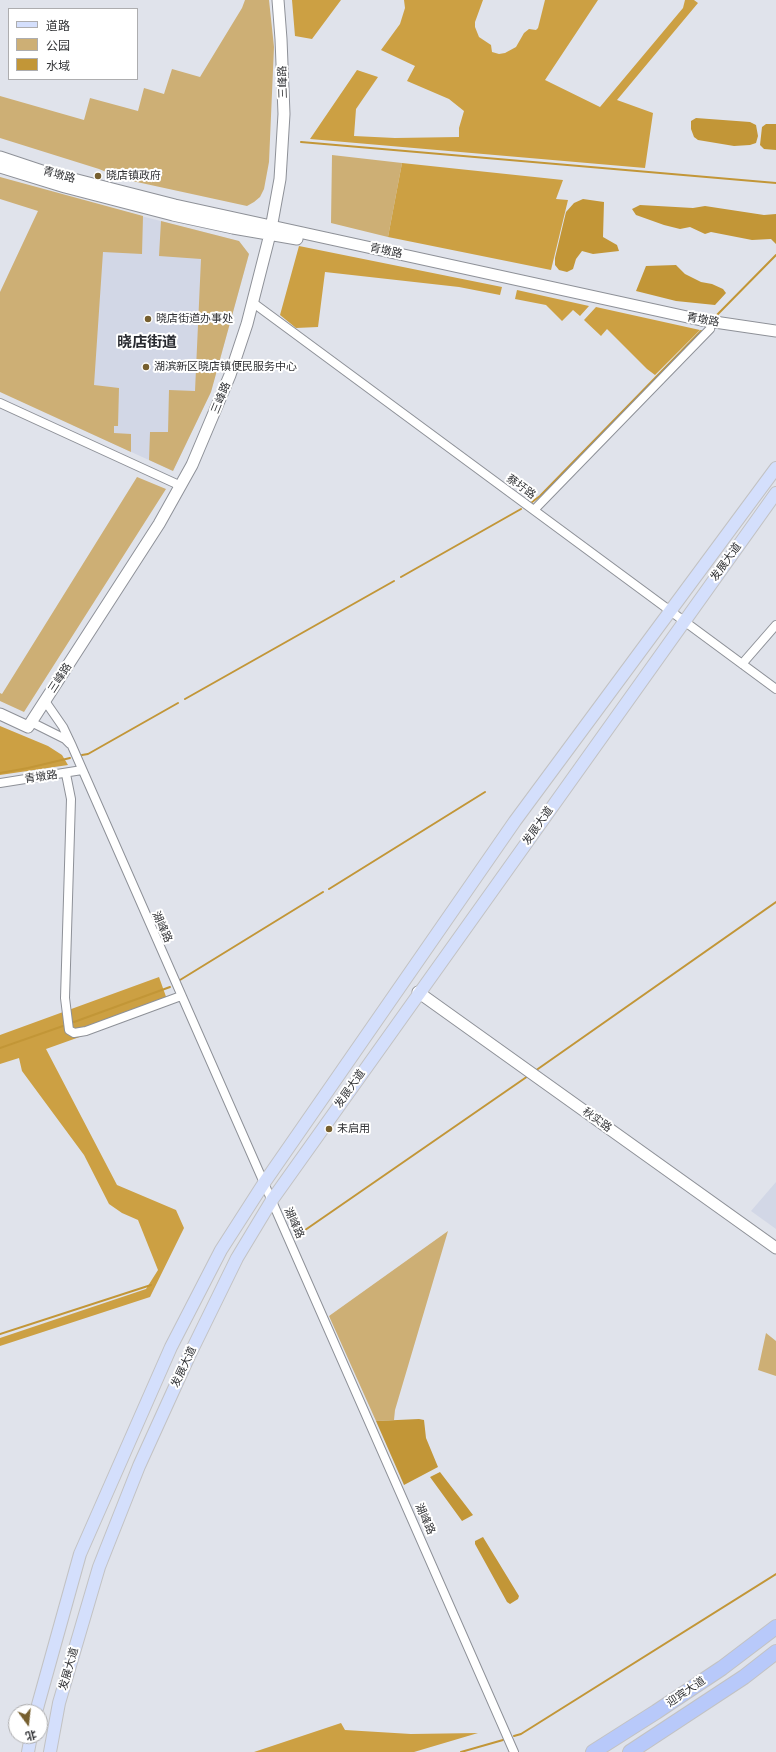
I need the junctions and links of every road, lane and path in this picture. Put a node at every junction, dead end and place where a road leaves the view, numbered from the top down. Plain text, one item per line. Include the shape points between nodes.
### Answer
1 (278, 0) edge
2 (0, 157) edge
3 (0, 167) edge
4 (271, 230) junction
5 (252, 302) junction
6 (710, 329) junction
7 (776, 331) edge
8 (776, 337) edge
9 (0, 403) edge
10 (776, 468) edge
11 (181, 486) junction
12 (776, 493) edge
13 (534, 510) junction
14 (670, 610) junction
15 (684, 621) junction
16 (776, 625) edge
17 (742, 664) junction
18 (776, 689) edge
19 (45, 701) junction
20 (0, 707) edge
21 (0, 714) edge
22 (30, 724) junction
23 (72, 746) junction
24 (82, 770) junction
25 (66, 774) junction
26 (0, 783) edge
27 (418, 992) junction
28 (181, 996) junction
29 (264, 1182) junction
30 (272, 1200) junction
31 (776, 1248) edge
32 (776, 1627) edge
33 (776, 1652) edge
34 (38, 1704) edge
35 (50, 1752) edge
36 (514, 1752) edge
37 (592, 1752) edge
38 (630, 1752) edge

1 - 4 main road, 三峰路 via 284,114 280,179
2 - 4 main road, 青墩路 via 42,171
3 - 4 main road, 青墩路 via 64,187 173,215
4 - 5 main road, 三峰路
4 - 6 main road, 青墩路 via 312,242
4 - 7 main road, 青墩路 via 701,320
5 - 11 main road, 三峰路 via 230,375
5 - 13 street, 蔡圩路
6 - 8 main road, 青墩路
6 - 13 street
9 - 11 street
10 - 14 main road, 发展大道
11 - 19 main road, 三峰路
12 - 15 main road, 发展大道
13 - 14 street, 蔡圩路
14 - 15 street, 蔡圩路
14 - 29 main road, 发展大道 via 516,821
15 - 17 street, 蔡圩路
15 - 27 main road, 发展大道
16 - 17 street
17 - 18 street, 蔡圩路
19 - 22 main road, 三峰路
19 - 23 street, 湖峰路
20 - 22 main road
21 - 22 main road
22 - 23 street via 65,740
23 - 24 street, 湖峰路
24 - 25 street, 青墩路
24 - 28 street, 湖峰路
25 - 26 street, 青墩路
25 - 28 street via 71,798 65,998 69,1030 86,1031
27 - 30 main road, 发展大道
27 - 31 main road, 秋实路
28 - 29 street, 湖峰路
29 - 30 street, 湖峰路
29 - 34 main road, 发展大道 via 221,1250 171,1347 80,1554
30 - 35 main road, 发展大道 via 236,1258 189,1356 98,1567 59,1703
30 - 36 street, 湖峰路
32 - 37 highway, 迎宾大道 via 722,1668
33 - 38 highway, 迎宾大道 via 744,1677

